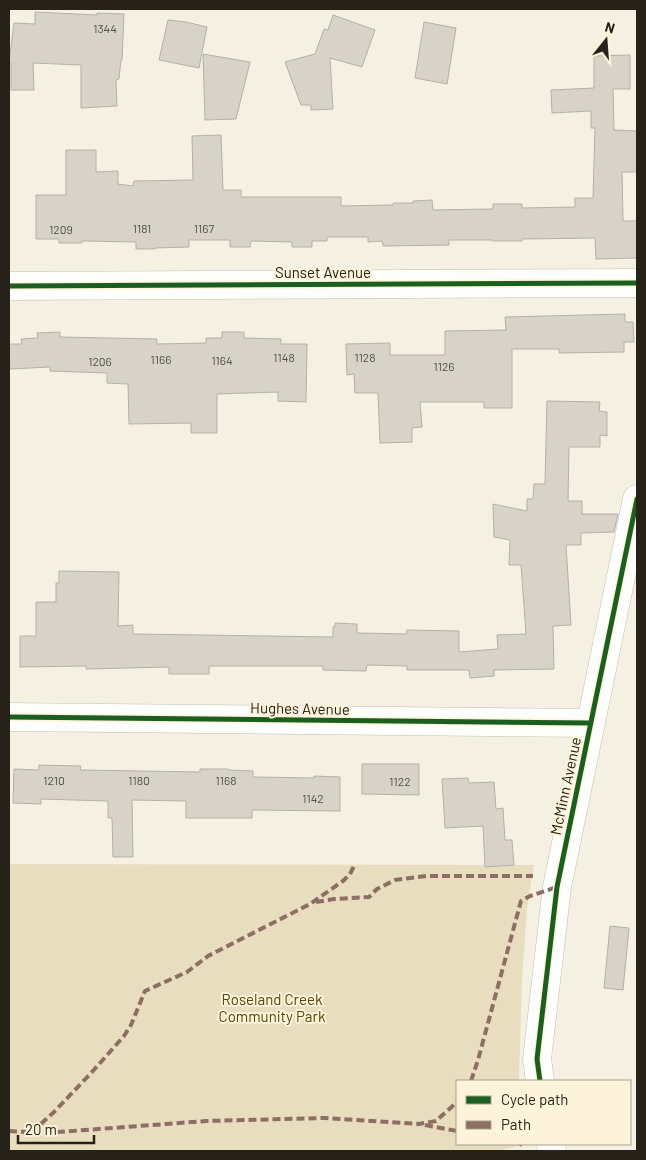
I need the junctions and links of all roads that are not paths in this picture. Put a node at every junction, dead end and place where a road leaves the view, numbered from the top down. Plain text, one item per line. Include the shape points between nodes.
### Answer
1 (637, 284) edge
2 (9, 286) edge
3 (637, 499) edge
4 (9, 718) edge
5 (591, 723) junction
6 (540, 1080) edge

1 - 2 street, Sunset Avenue
3 - 5 street, McMinn Avenue
4 - 5 street, Hughes Avenue
5 - 6 street, McMinn Avenue via 557,887 537,1059

